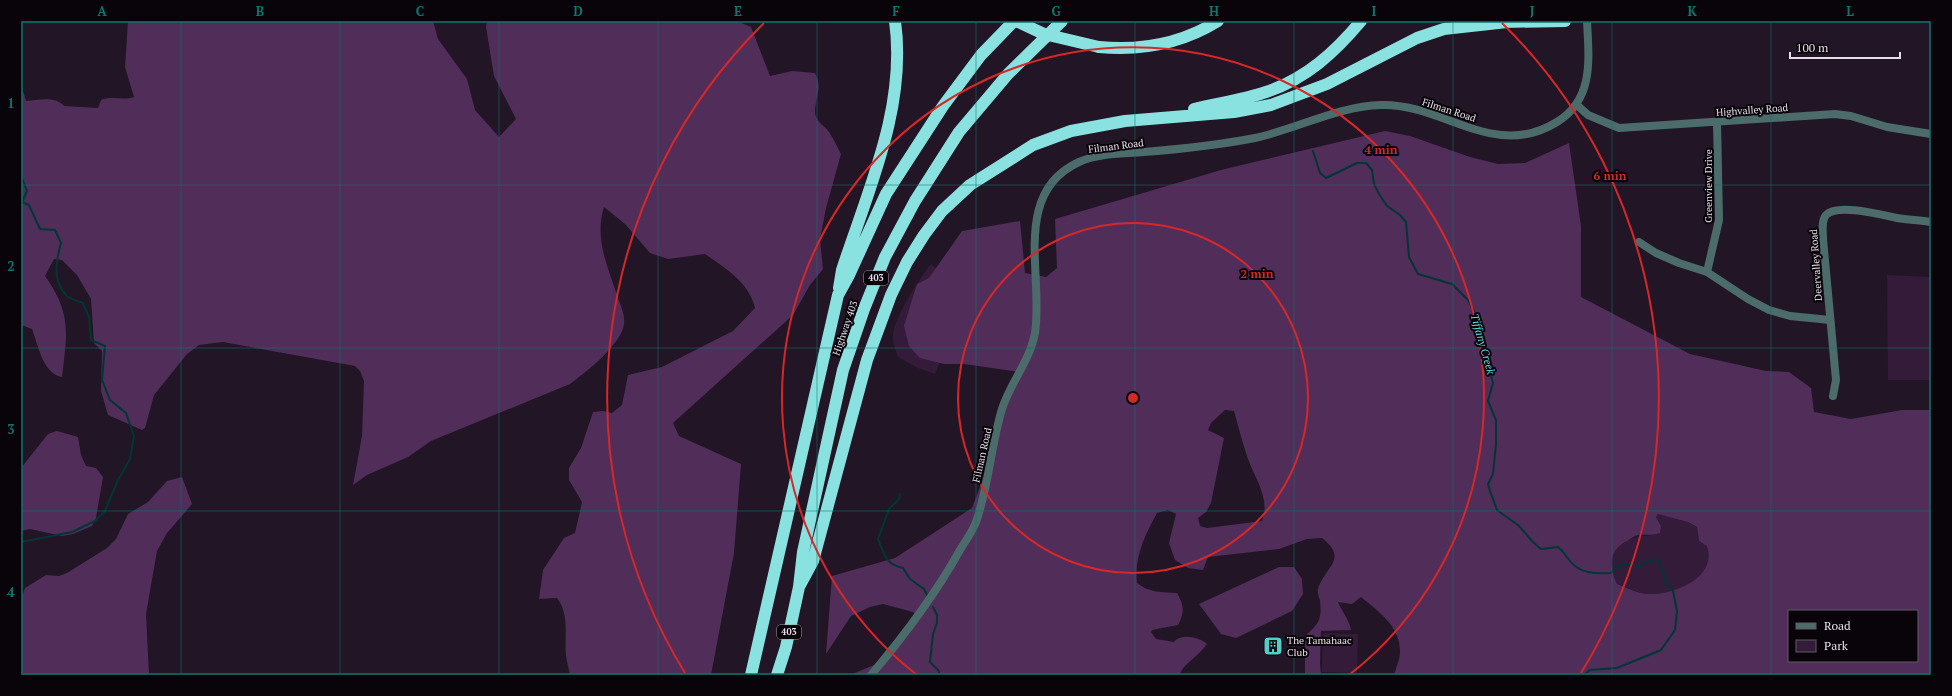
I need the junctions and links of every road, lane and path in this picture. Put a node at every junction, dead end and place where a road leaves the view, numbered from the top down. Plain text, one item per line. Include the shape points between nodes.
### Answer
1 (895, 21) edge
2 (1015, 21) edge
3 (1062, 21) edge
4 (1218, 21) edge
5 (1361, 21) edge
6 (1459, 21) edge
7 (1565, 21) edge
8 (1587, 21) edge
9 (1507, 22) edge
10 (1578, 106) junction
11 (1152, 118) junction
12 (1717, 122) junction
13 (1931, 134) edge
14 (1931, 222) edge
15 (1639, 242) dead end
16 (1707, 272) junction
17 (838, 295) junction
18 (1830, 320) junction
19 (1833, 396) dead end
20 (799, 587) junction
21 (751, 675) edge
22 (777, 675) edge
23 (871, 675) edge

1 - 17 highway via 898,66 892,112 885,141 842,270
2 - 4 highway, bridge via 1044,34 1099,47 1126,50 1160,45
2 - 17 highway, Highway 403 / 403 via 981,55 943,106 898,175 886,194 850,275
3 - 20 highway, Highway 403 / 403 via 1008,74 959,132 914,201 885,257 843,370 803,552
5 - 11 highway via 1334,52 1287,84 1230,102
6 - 9 highway
7 - 9 highway
8 - 10 street via 1587,72
9 - 11 highway via 1444,29 1417,38 1327,84 1271,105 1234,112
10 - 12 street, Highvalley Road via 1588,115 1619,128
10 - 23 street, Filman Road via 1545,129 1521,136 1502,136 1481,131 1403,107 1384,104 1363,106 1256,138 1095,157 1064,171 1054,180 1042,199 1036,218 1035,333 1028,356 1002,407 977,521 916,620
11 - 20 highway via 1071,131 1033,145 970,185 942,211 924,235 890,295 866,360 813,561
12 - 13 street, Highvalley Road via 1835,114 1887,127
12 - 16 street, Greenview Drive via 1719,220
14 - 18 street, Deervalley Road via 1860,210 1829,213 1825,216 1822,224
15 - 16 street via 1656,253
16 - 18 street via 1769,310 1790,316
17 - 21 highway, Highway 403 / 403
18 - 19 street, Deervalley Road via 1836,380
20 - 22 highway, Highway 403 / 403

